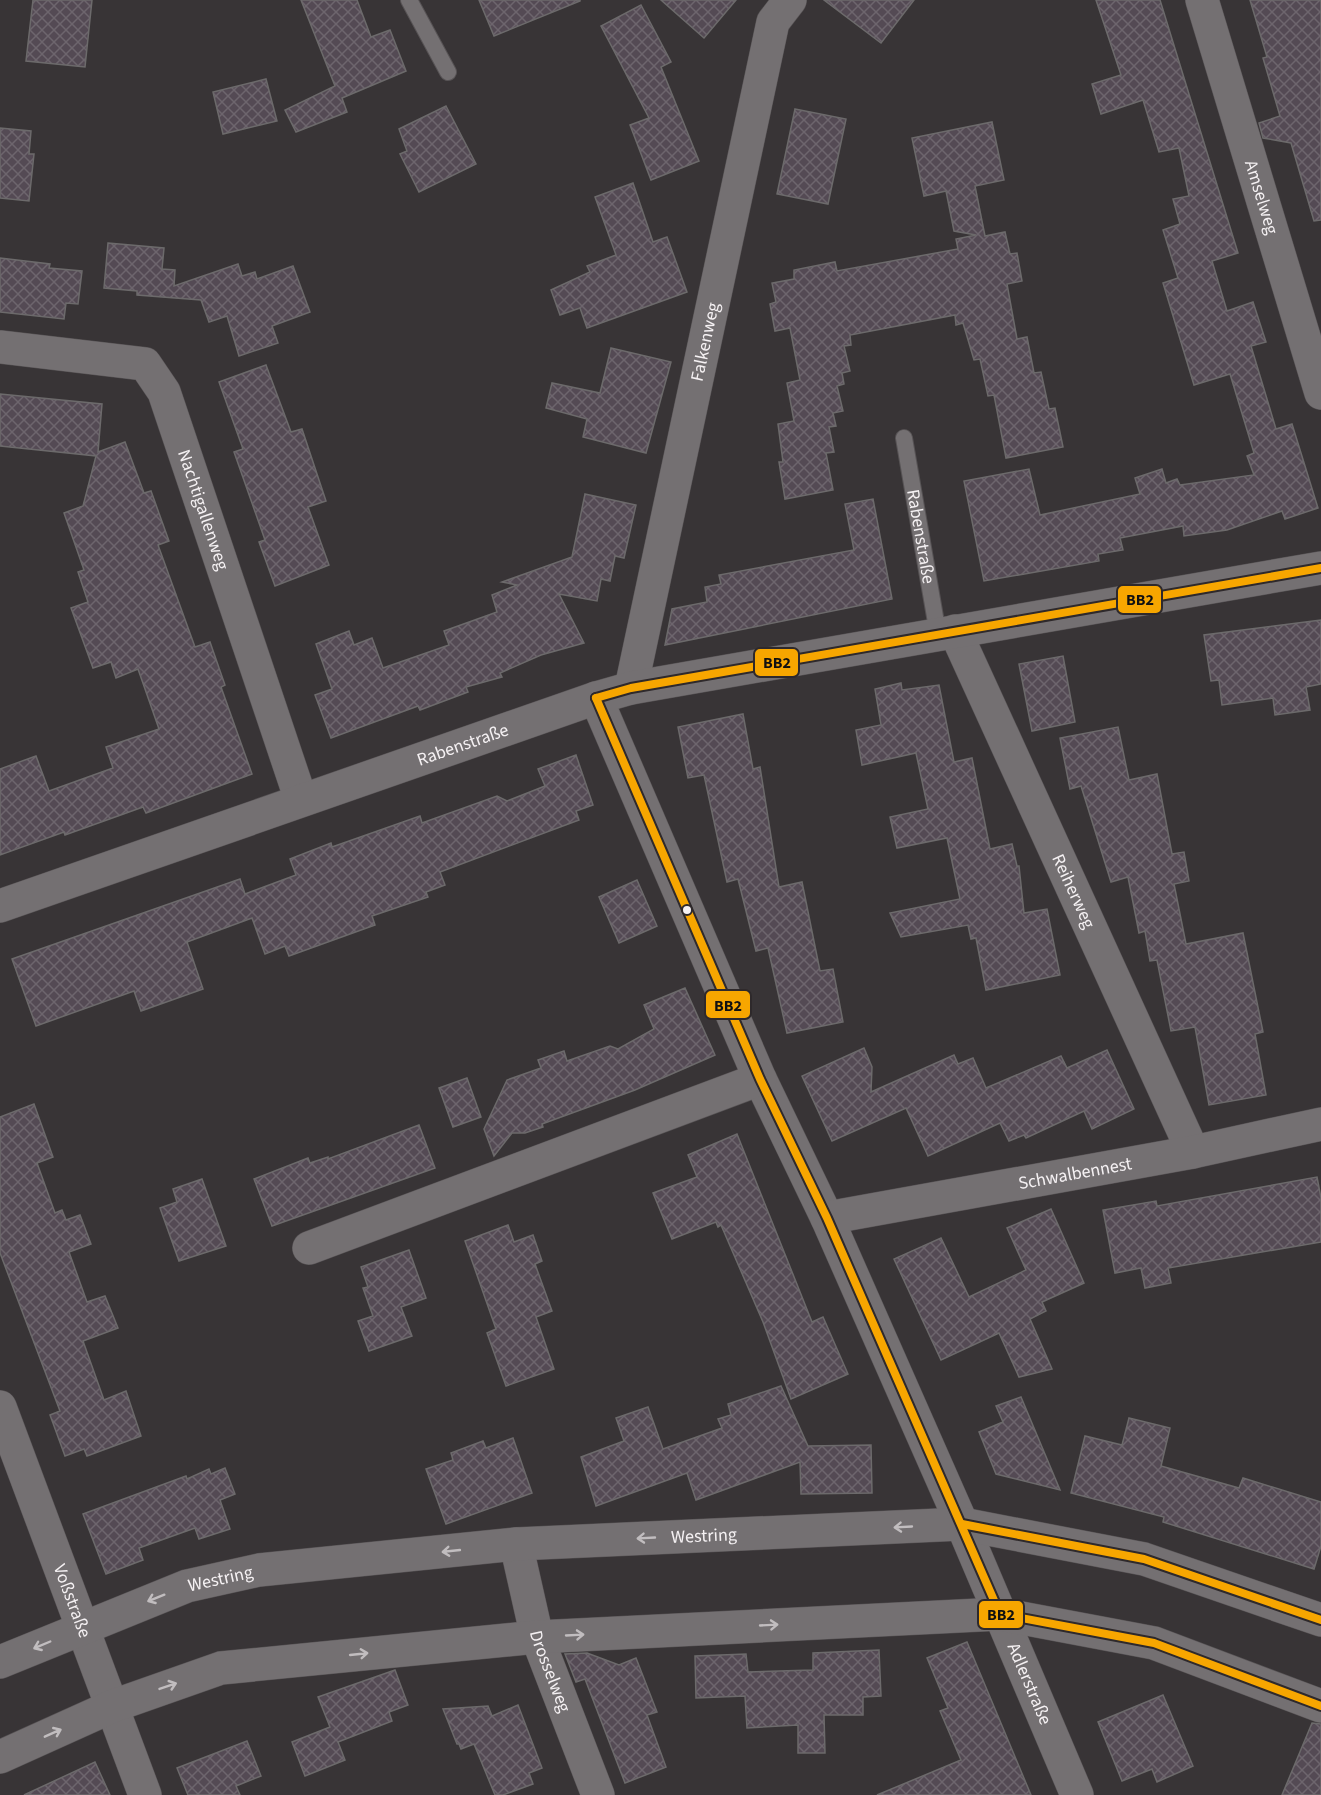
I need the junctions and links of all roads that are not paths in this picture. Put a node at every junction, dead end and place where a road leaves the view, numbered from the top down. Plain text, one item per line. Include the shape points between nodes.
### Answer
1 (409, 0) edge
2 (790, 0) edge
3 (1202, 0) edge
4 (448, 72) dead end
5 (0, 347) edge
6 (1321, 393) edge
7 (904, 438) dead end
8 (1321, 568) edge
9 (947, 633) junction
10 (631, 688) junction
11 (596, 698) junction
12 (301, 800) junction
13 (0, 906) edge
14 (760, 1079) junction
15 (1321, 1124) edge
16 (1193, 1152) junction
17 (827, 1218) junction
18 (309, 1248) dead end
19 (0, 1407) edge
20 (962, 1524) junction
21 (516, 1544) junction
22 (1000, 1614) junction
23 (1321, 1620) edge
24 (83, 1627) junction
25 (537, 1637) junction
26 (0, 1662) edge
27 (113, 1706) junction
28 (1321, 1706) edge
29 (0, 1757) edge
30 (145, 1795) edge
31 (598, 1795) edge
32 (1077, 1795) edge

1 - 4 lane
2 - 10 street, Falkenweg via 774,22
3 - 6 street, Amselweg
5 - 12 street, Nachtigallenweg via 146,364 164,392
7 - 9 lane, Rabenstraße
8 - 9 street, Rabenstraße
9 - 10 street, Rabenstraße
9 - 16 street, Reiherweg
10 - 11 street, Rabenstraße
11 - 12 street, Rabenstraße
11 - 14 street, Adlerstraße
12 - 13 street, Rabenstraße
14 - 17 street, Adlerstraße
14 - 18 street
15 - 16 street, Schwalbennest
16 - 17 street, Schwalbennest
17 - 20 street, Adlerstraße
19 - 24 street, Voßstraße
20 -> 21 street, Westring
20 - 22 street, Adlerstraße
20 - 23 street, Westring via 1144,1559
21 -> 24 street, Westring via 259,1570 187,1586
21 - 25 street, Drosselweg
25 -> 22 street
22 - 28 street via 1154,1643
22 - 32 street, Adlerstraße
24 -> 26 street, Westring
24 - 27 street, Voßstraße
27 -> 25 street via 221,1668
25 - 31 street, Drosselweg
29 -> 27 street
27 - 30 street, Voßstraße

